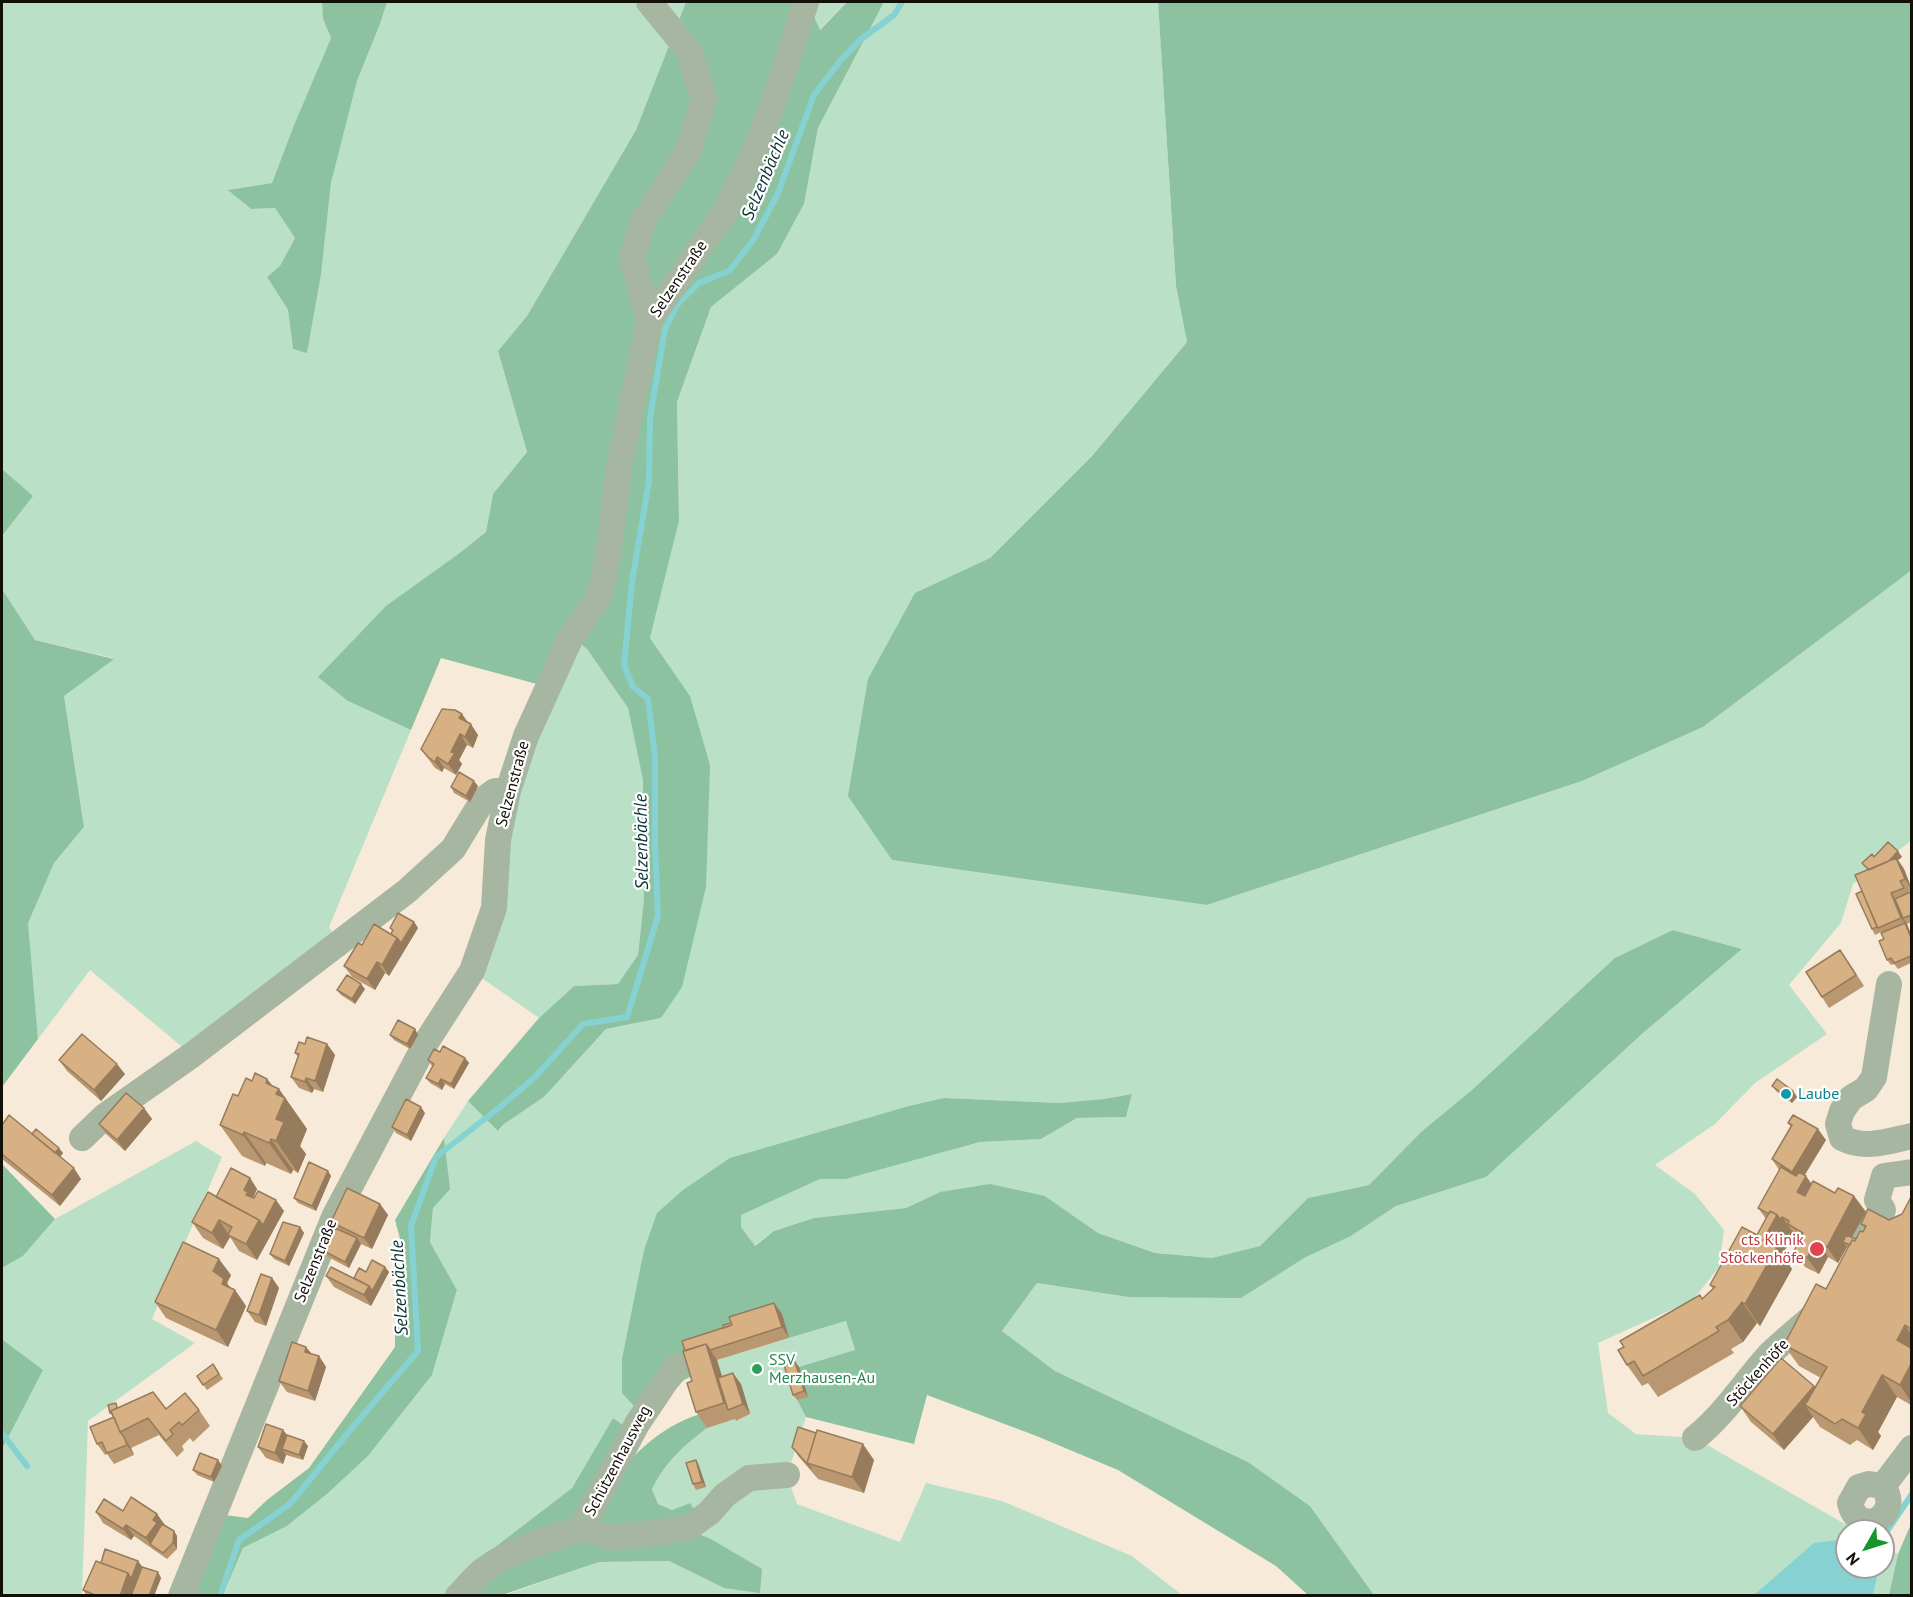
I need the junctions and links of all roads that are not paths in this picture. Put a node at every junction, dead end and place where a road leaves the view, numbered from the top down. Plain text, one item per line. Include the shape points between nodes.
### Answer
1 (649, 2) edge
2 (806, 2) edge
3 (649, 322) junction
4 (508, 791) junction
5 (1889, 984) dead end
6 (1911, 1136) edge
7 (82, 1138) dead end
8 (1911, 1172) edge
9 (1852, 1261) edge
10 (1829, 1298) edge
11 (676, 1366) dead end
12 (1695, 1438) dead end
13 (1911, 1448) edge
14 (787, 1475) dead end
15 (1883, 1486) dead end
16 (581, 1529) junction
17 (181, 1596) edge
18 (458, 1596) edge

1 - 3 street via 689,51 704,99 688,152 643,221 632,258
2 - 3 street, Selzenstraße via 759,142 728,207
3 - 4 street, Selzenstraße via 619,467 608,555 598,597 572,637 548,687
4 - 7 street via 495,791 483,800 453,849 407,891 192,1055 105,1116
4 - 17 street, Selzenstraße via 498,840 494,908 472,971 427,1041 334,1217
5 - 6 street via 1874,1077 1866,1089 1851,1098 1838,1124 1842,1138 1855,1144
8 - 9 street via 1884,1176 1877,1200 1894,1212 1874,1221
10 - 12 street, Stöckenhöfe via 1770,1354 1728,1407
11 - 16 street, Schützenhausweg via 637,1424
13 - 15 street
14 - 16 street via 749,1478 688,1528 614,1538
16 - 18 street, Schützenhausweg via 508,1556 485,1569

